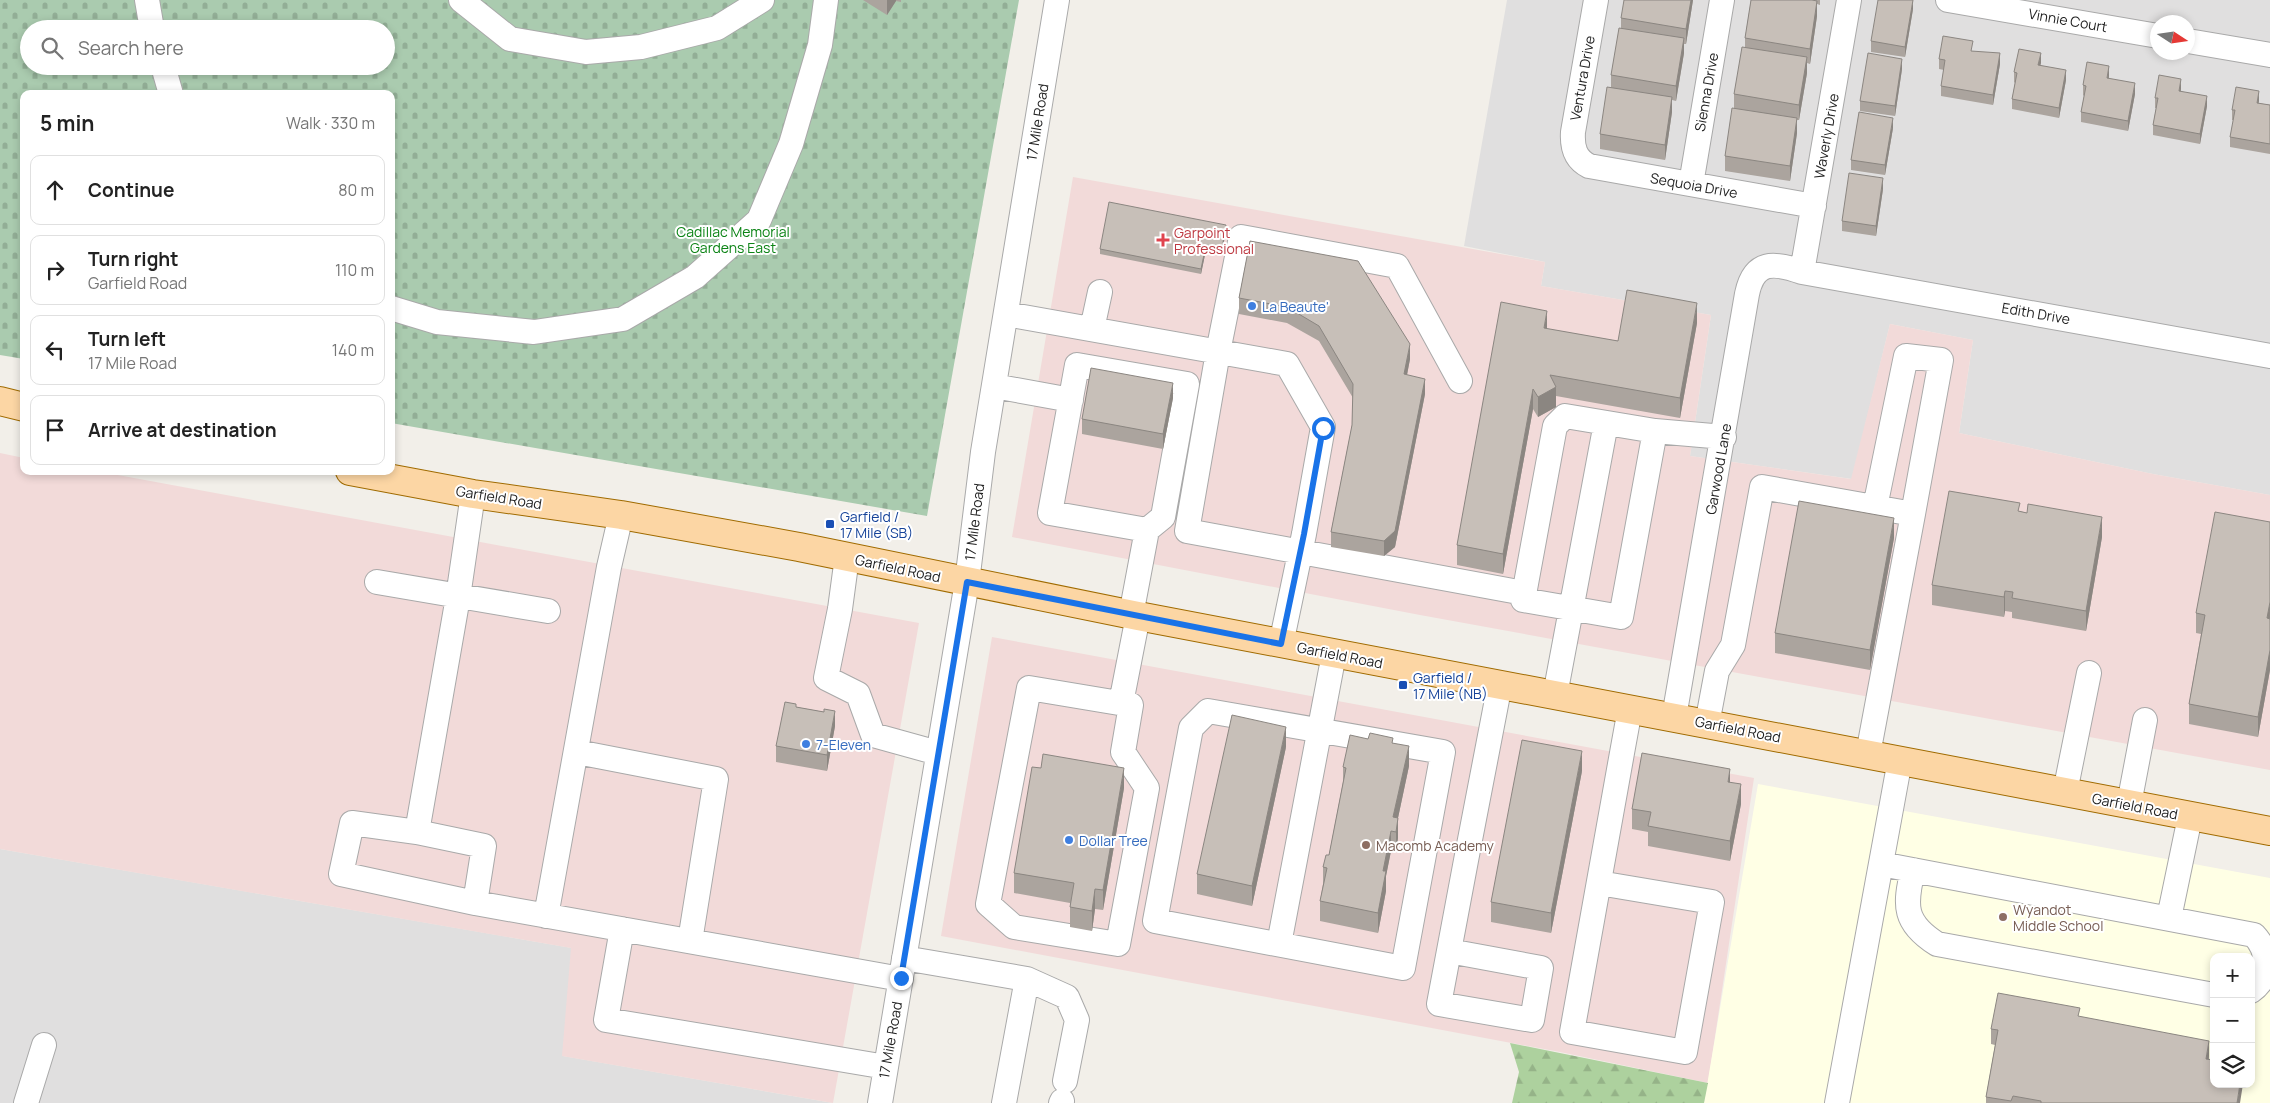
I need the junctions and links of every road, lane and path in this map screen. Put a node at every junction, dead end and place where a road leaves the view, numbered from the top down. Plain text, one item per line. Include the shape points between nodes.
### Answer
1 (147, 0) edge
2 (461, 0) edge
3 (762, 0) edge
4 (826, 0) edge
5 (1057, 0) edge
6 (1596, 0) edge
7 (1722, 0) edge
8 (1849, 0) edge
9 (1948, 0) edge
10 (150, 20) edge
11 (2150, 35) edge
12 (2195, 42) edge
13 (2270, 55) edge
14 (166, 75) edge
15 (170, 90) edge
16 (1577, 156) joint
17 (1691, 184) junction
18 (1814, 206) junction
19 (1802, 272) junction
20 (1100, 292) dead end
21 (395, 309) edge
22 (1006, 314) junction
23 (1092, 329) junction
24 (1218, 352) junction
25 (2270, 356) edge
26 (1460, 381) dead end
27 (994, 386) junction
28 (1071, 400) junction
29 (0, 401) edge
30 (20, 406) edge
31 (1606, 422) junction
32 (1656, 431) junction
33 (1724, 437) junction
34 (371, 475) edge
35 (473, 494) junction
36 (1875, 507) junction
37 (1913, 514) junction
38 (620, 515) junction
39 (1147, 530) junction
40 (1300, 553) junction
41 (848, 557) junction
42 (377, 582) dead end
43 (967, 582) junction
44 (1524, 593) junction
45 (458, 597) junction
46 (1572, 608) junction
47 (548, 610) dead end
48 (1134, 616) junction
49 (1281, 644) junction
50 (1334, 654) junction
51 (2089, 673) dead end
52 (1500, 684) junction
53 (1555, 695) junction
54 (1121, 703) junction
55 (1630, 709) junction
56 (1674, 717) junction
57 (2145, 720) dead end
58 (1707, 724) junction
59 (1320, 731) junction
60 (577, 752) junction
61 (938, 753) junction
62 (1868, 754) junction
63 (1900, 760) junction
64 (2065, 792) junction
65 (2129, 804) junction
66 (2190, 816) junction
67 (2270, 831) edge
68 (417, 832) junction
69 (1881, 864) junction
70 (1913, 870) junction
71 (1599, 883) junction
72 (475, 903) junction
73 (546, 916) junction
74 (2169, 918) junction
75 (622, 929) junction
76 (690, 941) junction
77 (1279, 944) junction
78 (1449, 951) dead end
79 (902, 968) junction
80 (1027, 979) junction
81 (2255, 990) edge
82 (2210, 994) edge
83 (44, 1044) dead end
84 (886, 1067) junction
85 (1063, 1095) edge
86 (26, 1103) edge
87 (880, 1103) edge
88 (1004, 1103) edge
89 (1837, 1103) edge

1 - 10 street
2 - 3 street via 510,39 586,52 641,47 717,28
4 - 21 street via 820,45 794,135 759,220 696,277 623,319 534,332 437,322
5 - 22 street, 17 Mile Road
6 - 16 street, Ventura Drive via 1573,132 1572,144
7 - 17 street, Sienna Drive
8 - 18 street, Waverly Drive
9 - 11 street, Vinnie Court
12 - 13 street
14 - 15 street
16 - 17 street, Sequoia Drive via 1589,166
17 - 18 street, Sequoia Drive
18 - 19 street, Waverly Drive
19 - 25 street, Edith Drive
19 - 33 street, Garwood Lane via 1772,265 1760,268 1751,277
20 - 23 street
22 - 23 street
22 - 27 street, 17 Mile Road
23 - 24 street
24 - 26 street via 1241,237 1396,266
24 - 40 street via 1287,364 1323,428
24 - 40 street via 1186,532
27 - 28 street
27 - 43 street, 17 Mile Road
28 - 39 street via 1050,513
28 - 39 street via 1077,364 1187,384 1163,517
29 - 30 main road
31 - 32 street
31 - 44 street via 1565,416 1556,426
31 - 46 street
32 - 33 street
32 - 46 street via 1621,616
33 - 56 street, Garwood Lane
34 - 35 main road, Garfield Road
35 - 38 main road, Garfield Road
35 - 45 street
36 - 37 street
36 - 37 street via 1906,356 1941,360
36 - 58 street via 1762,487 1733,645 1717,671
37 - 62 street
38 - 41 main road, Garfield Road
38 - 60 street
39 - 48 street
40 - 44 street
40 - 49 street
41 - 43 main road, Garfield Road
41 - 61 street via 826,678 858,694 873,735
42 - 45 street
43 - 48 main road, Garfield Road
43 - 61 street, 17 Mile Road
44 - 46 street via 1523,600
45 - 47 street
45 - 68 street
46 - 53 street
48 - 49 main road, Garfield Road
48 - 54 street
49 - 50 main road, Garfield Road
50 - 52 main road, Garfield Road
50 - 59 street
51 - 64 street
52 - 53 main road, Garfield Road
52 - 78 street
53 - 55 main road, Garfield Road
54 - 54 street via 1029,688 988,904 1014,927 1118,944 1147,788 1123,752 1132,705
55 - 56 main road, Garfield Road
55 - 71 street
56 - 58 main road, Garfield Road
57 - 65 street
58 - 62 main road, Garfield Road
59 - 77 street
59 - 77 street via 1208,711 1191,728 1155,921
59 - 77 street via 1443,752 1404,968
60 - 73 street
60 - 76 street via 716,779
61 - 79 street, 17 Mile Road
62 - 63 main road, Garfield Road
63 - 64 main road, Garfield Road
63 - 69 street
64 - 65 main road, Garfield Road
65 - 66 main road, Garfield Road
66 - 67 main road, Garfield Road
66 - 74 street
68 - 72 street via 484,846
68 - 72 street via 352,822 341,874
69 - 70 street
69 - 89 street
70 - 74 street
70 - 82 street via 1907,907 1914,924 1937,944
71 - 71 street via 1572,1032 1685,1052 1712,902
72 - 73 street
73 - 75 street
74 - 81 street via 2254,935 2264,945 2268,962 2266,975
75 - 76 street
75 - 84 street via 606,1020
76 - 79 street
79 - 80 street
79 - 84 street, 17 Mile Road
80 - 85 street via 1067,997 1077,1020
80 - 88 street
83 - 86 street
84 - 87 street, 17 Mile Road

